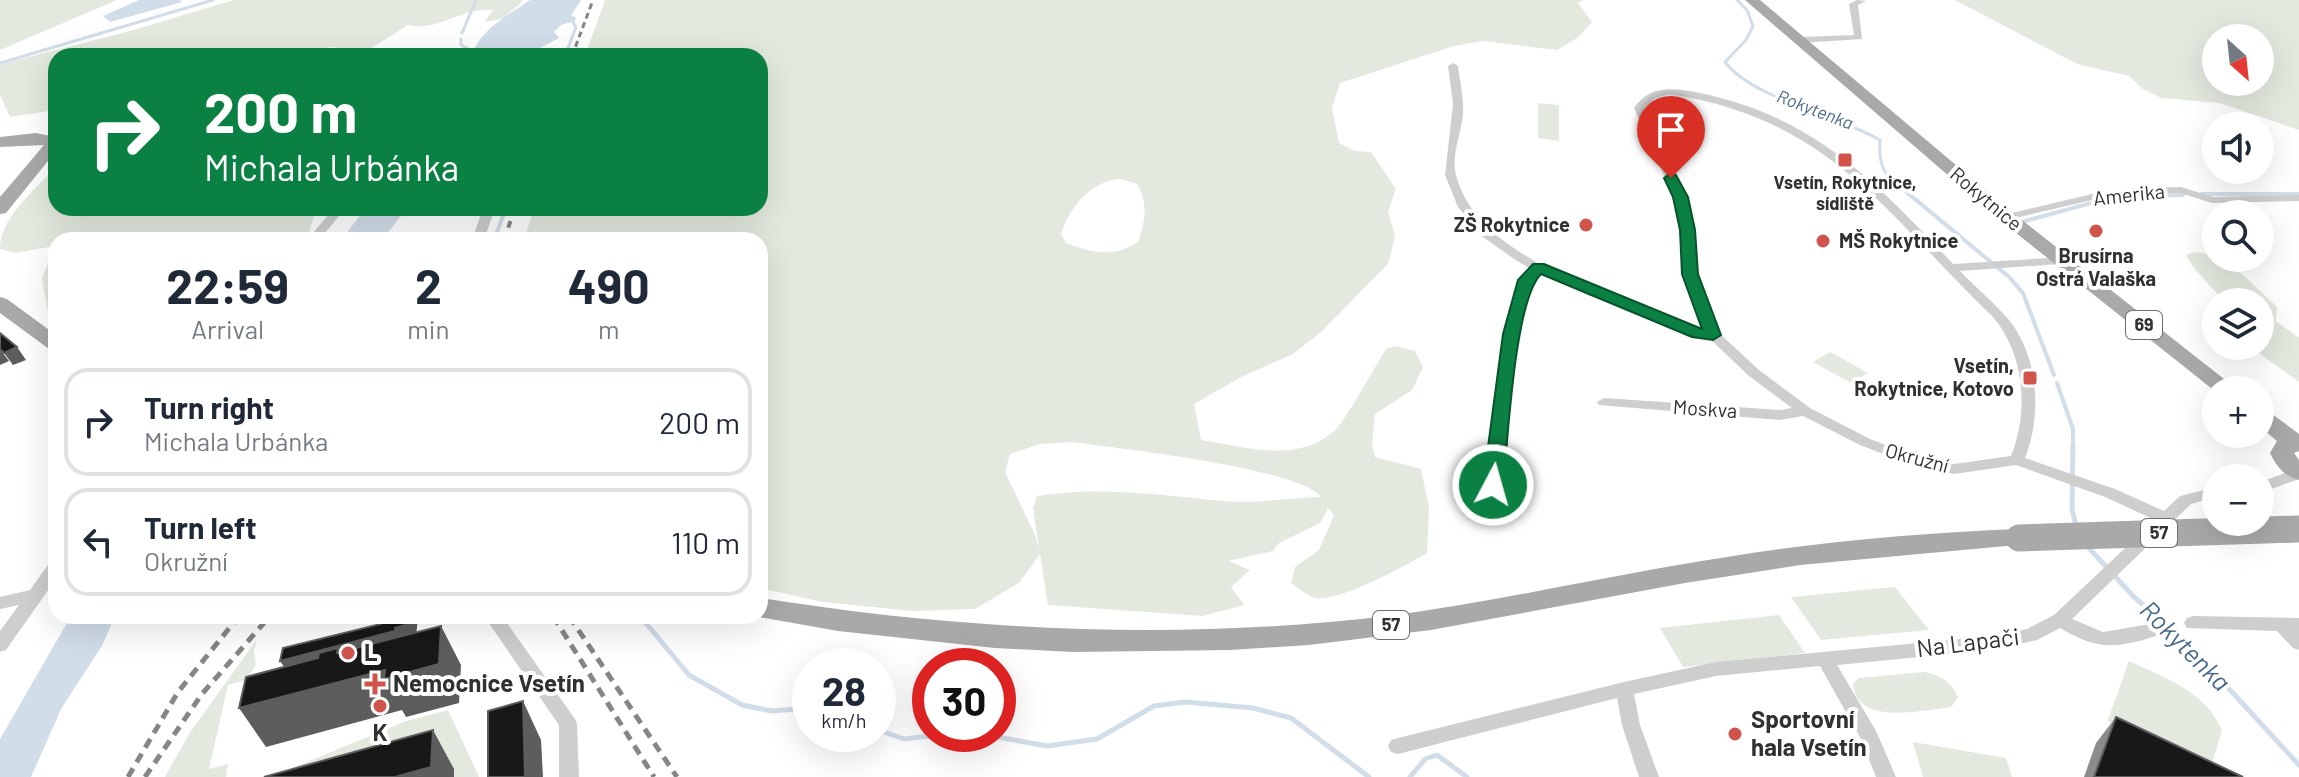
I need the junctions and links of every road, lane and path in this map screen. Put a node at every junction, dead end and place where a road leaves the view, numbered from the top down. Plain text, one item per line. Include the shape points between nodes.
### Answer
1 (1752, 0) edge
2 (1862, 1) edge
3 (1801, 40) junction
4 (1453, 66) dead end
5 (48, 141) edge
6 (0, 143) edge
7 (48, 150) edge
8 (2299, 198) edge
9 (0, 209) edge
10 (333, 216) edge
11 (2007, 217) junction
12 (320, 232) edge
13 (2061, 260) junction
14 (1539, 268) junction
15 (1950, 268) junction
16 (0, 303) edge
17 (1713, 335) junction
18 (48, 339) edge
19 (2209, 376) edge
20 (1604, 402) dead end
21 (1805, 411) junction
22 (2274, 426) edge
23 (2297, 443) edge
24 (2017, 460) junction
25 (2299, 473) edge
26 (2274, 483) edge
27 (1493, 485) dead end
28 (2202, 496) edge
29 (2165, 518) junction
30 (2299, 529) edge
31 (48, 576) edge
32 (33, 596) junction
33 (0, 603) edge
34 (768, 609) edge
35 (2060, 620) junction
36 (2193, 623) dead end
37 (499, 624) edge
38 (2290, 624) edge
39 (2150, 631) dead end
40 (2299, 643) edge
41 (0, 645) edge
42 (1825, 659) junction
43 (1624, 689) junction
44 (1398, 746) dead end
45 (569, 777) edge
46 (1649, 777) edge
47 (1886, 777) edge

1 - 3 main road, Rokytnice / 69
2 - 3 street via 1853,4 1859,37
3 - 11 main road, Rokytnice / 69
4 - 14 street via 1458,108 1449,172 1458,195 1472,218 1499,244
5 - 6 main road
7 - 9 main road
8 - 11 street, Amerika via 2212,200 2181,190 2127,192
10 - 12 street
11 - 13 main road, Rokytnice / 69
13 - 15 street
13 - 19 main road, Rokytnice / 69
14 - 17 street
14 - 27 street via 1526,280 1511,334
15 - 17 street, Okružní via 1825,149 1734,106 1697,94 1656,93 1639,108 1680,197 1690,274
15 - 24 street, Okružní via 2009,329 2016,347 2031,405 2028,436
16 - 18 main road
17 - 21 street, Okružní
20 - 21 street, Moskva via 1780,415
21 - 24 street, Okružní via 1847,434 1939,467
22 - 23 main road
23 - 25 main road via 2285,446 2282,453
24 - 29 street
25 - 26 street
28 - 29 street, Na Lapači via 2186,500
29 - 35 street, Na Lapači
30 - 34 main road, 57, bridge via 1833,550 1393,625 1223,641 1013,640
31 - 32 street
32 - 33 street
32 - 41 street
35 - 39 street via 2093,639
35 - 42 street, Na Lapači via 2031,635 1992,643
36 - 38 street
37 - 45 street via 568,724
38 - 40 street
42 - 43 street, Na Lapači via 1716,669
42 - 47 street
43 - 44 street, Na Lapači
43 - 46 street

